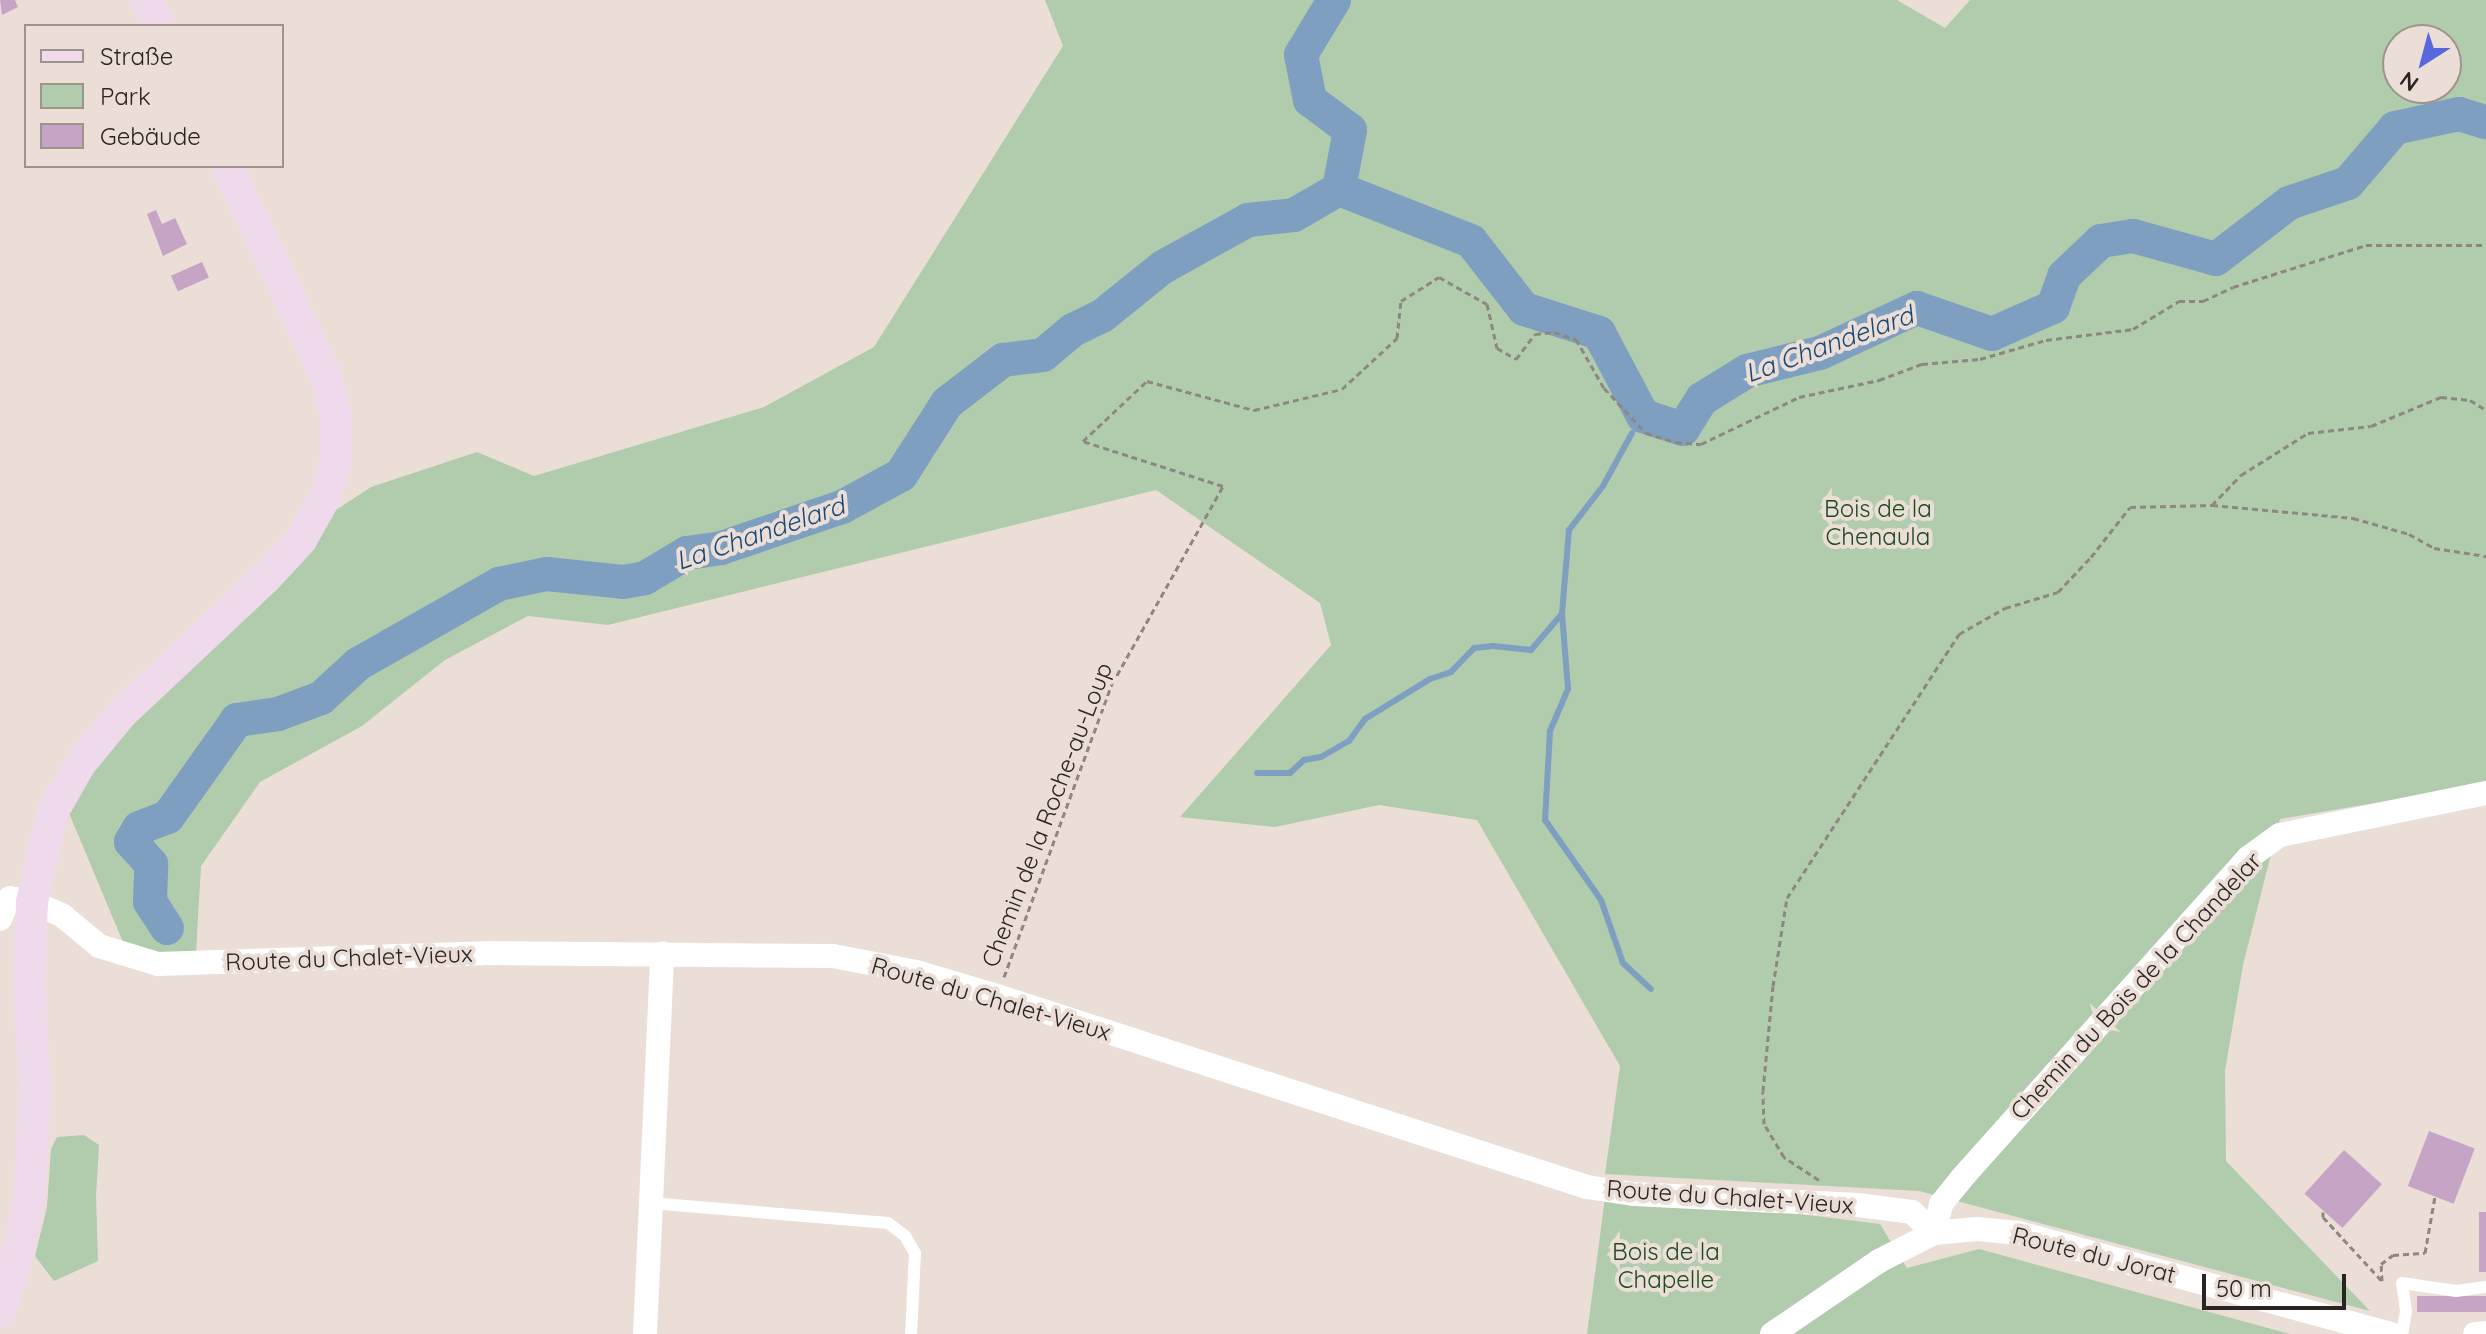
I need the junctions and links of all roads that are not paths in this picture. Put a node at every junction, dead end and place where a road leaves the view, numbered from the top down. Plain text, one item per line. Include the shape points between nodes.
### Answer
1 (146, 0) edge
2 (158, 24) edge
3 (228, 168) edge
4 (2486, 793) edge
5 (32, 902) junction
6 (0, 919) edge
7 (662, 953) junction
8 (650, 1203) junction
9 (1934, 1233) junction
10 (2486, 1287) edge
11 (0, 1312) edge
12 (2486, 1333) edge
13 (645, 1334) edge
14 (911, 1334) edge
15 (1772, 1334) edge
16 (2390, 1334) edge
17 (2402, 1334) edge
18 (2475, 1334) edge

1 - 2 main road
3 - 5 main road via 326,376 336,417 336,459 325,497 301,540 121,714 80,764 52,813
4 - 9 street, Chemin du Bois de la Chandelar via 2280,835 2248,858 1961,1179 1941,1204
5 - 6 street via 10,898
5 - 7 street, Route du Chalet-Vieux via 63,916 99,946 158,964
5 - 11 main road via 31,1176 21,1241
7 - 8 street
7 - 9 street, Route du Chalet-Vieux via 833,956 916,972 1587,1187 1912,1212
8 - 13 street
8 - 14 lane via 888,1223 915,1253
9 - 15 street, Route du Jorat via 1879,1261
9 - 16 street, Route du Jorat via 2019,1233
10 - 17 lane via 2456,1291 2402,1283
12 - 18 street

